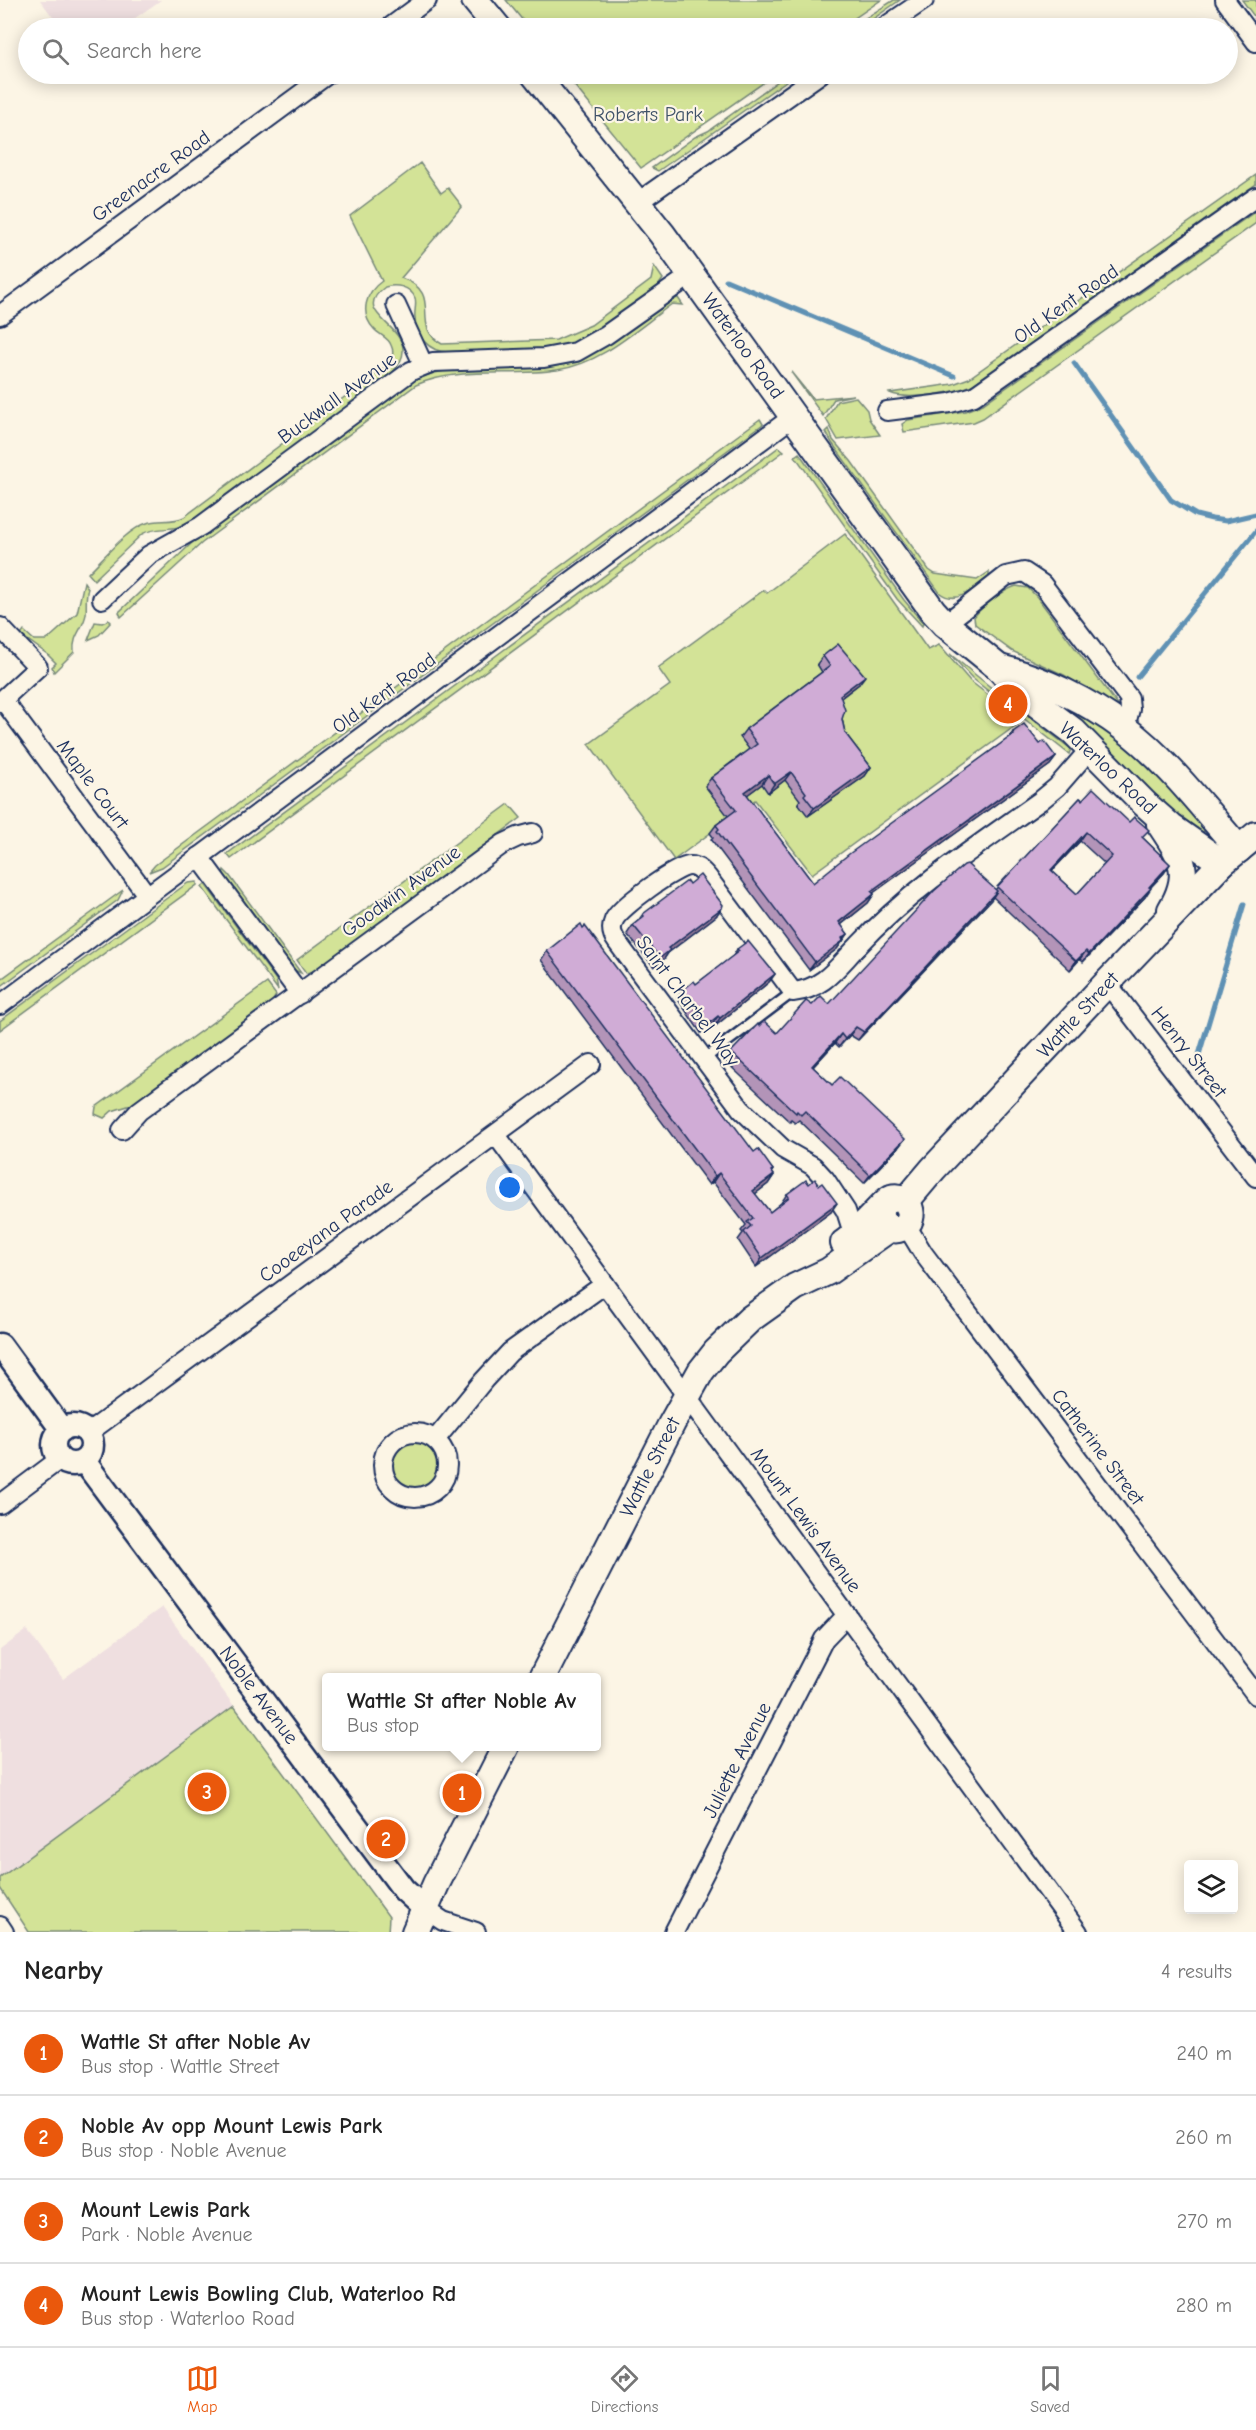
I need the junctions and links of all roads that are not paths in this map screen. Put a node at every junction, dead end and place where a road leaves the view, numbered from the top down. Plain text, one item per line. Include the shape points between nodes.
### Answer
1 (428, 0) edge
2 (475, 0) edge
3 (924, 0) edge
4 (1225, 0) edge
5 (403, 18) edge
6 (490, 18) edge
7 (898, 18) edge
8 (1256, 42) edge
9 (314, 84) edge
10 (542, 84) edge
11 (806, 84) edge
12 (1256, 197) edge
13 (638, 202) junction
14 (691, 275) junction
15 (396, 305) dead end
16 (0, 315) edge
17 (423, 364) junction
18 (887, 411) dead end
19 (794, 416) junction
20 (102, 599) dead end
21 (945, 624) junction
22 (0, 627) edge
23 (999, 668) junction
24 (2, 701) edge
25 (1125, 728) junction
26 (1090, 748) junction
27 (1145, 804) junction
28 (533, 833) dead end
29 (1239, 849) edge
30 (198, 857) junction
31 (147, 895) junction
32 (1160, 928) junction
33 (1107, 983) junction
34 (793, 992) junction
35 (300, 994) junction
36 (0, 1005) edge
37 (704, 1059) junction
38 (591, 1064) dead end
39 (122, 1130) dead end
40 (496, 1135) junction
41 (1256, 1177) edge
42 (895, 1216) junction
43 (854, 1236) junction
44 (605, 1284) junction
45 (795, 1287) junction
46 (0, 1345) edge
47 (687, 1396) junction
48 (63, 1430) junction
49 (88, 1434) junction
50 (435, 1440) dead end
51 (60, 1459) junction
52 (84, 1461) junction
53 (0, 1504) edge
54 (848, 1615) junction
55 (544, 1673) edge
56 (1256, 1695) edge
57 (504, 1751) edge
58 (425, 1909) junction
59 (0, 1926) edge
60 (4, 1932) edge
61 (415, 1932) edge
62 (476, 1932) edge
63 (674, 1932) edge
64 (1078, 1932) edge

1 - 5 street
2 - 6 main road
3 - 7 street
4 - 8 street
9 - 16 street, Greenacre Road
10 - 13 main road, Waterloo Road
11 - 13 street
12 - 18 street, Old Kent Road via 974,396
13 - 14 main road, Waterloo Road
14 - 17 street, Buckwall Avenue via 576,352 544,358
14 - 19 main road, Waterloo Road
15 - 17 street
17 - 20 street, Buckwall Avenue via 191,534 149,555
19 - 21 main road, Waterloo Road
19 - 30 street, Old Kent Road
21 - 23 main road, Waterloo Road
21 - 25 street, Waterloo Road via 1006,576 1024,572 1034,577 1129,698
22 - 24 street via 38,667
23 - 25 main road, Waterloo Road via 1026,674
23 - 26 main road, Waterloo Road via 1021,692
24 - 31 street, Maple Court
25 - 29 main road, Waterloo Road via 1180,782
26 - 27 main road, Waterloo Road
26 - 34 street via 1057,788 890,912 822,983
27 - 29 main road, Waterloo Road via 1171,827
27 - 32 main road via 1184,869 1179,894
28 - 35 street, Goodwin Avenue via 502,844
29 - 32 main road, Wattle Street
30 - 31 street, Old Kent Road
30 - 35 street
31 - 36 street, Old Kent Road
32 - 33 main road, Wattle Street
33 - 41 street, Henry Street
33 - 42 main road, Wattle Street via 933,1168
34 - 37 lane
34 - 37 street, Saint Charbel Way via 696,867 676,870 625,908 613,921 612,935
35 - 39 street, Goodwin Avenue via 139,1111
37 - 43 street, Saint Charbel Way via 757,1125 825,1179 846,1211
38 - 40 street, Cooeeyana Parade
40 - 44 street, Mount Lewis Avenue
40 - 49 street, Cooeeyana Parade
42 - 43 main road, Wattle Street
42 - 45 main road, Wattle Street via 829,1271
42 - 56 street, Catherine Street
43 - 45 main road, Wattle Street via 814,1265
44 - 47 street, Mount Lewis Avenue
44 - 50 street via 510,1352
45 - 47 main road, Wattle Street via 750,1319 716,1352
46 - 48 street
47 - 54 street, Mount Lewis Avenue
47 - 55 main road, Wattle Street
48 - 49 street via 73,1426
48 - 51 street via 54,1444
49 - 52 street via 91,1451
51 - 52 street via 75,1464
51 - 53 street
52 - 58 street, Noble Avenue via 392,1874
54 - 63 street, Juliette Avenue via 819,1649
54 - 64 street, Mount Lewis Avenue
57 - 58 main road
58 - 61 main road
58 - 62 street, Noble Avenue via 443,1921
59 - 60 street

